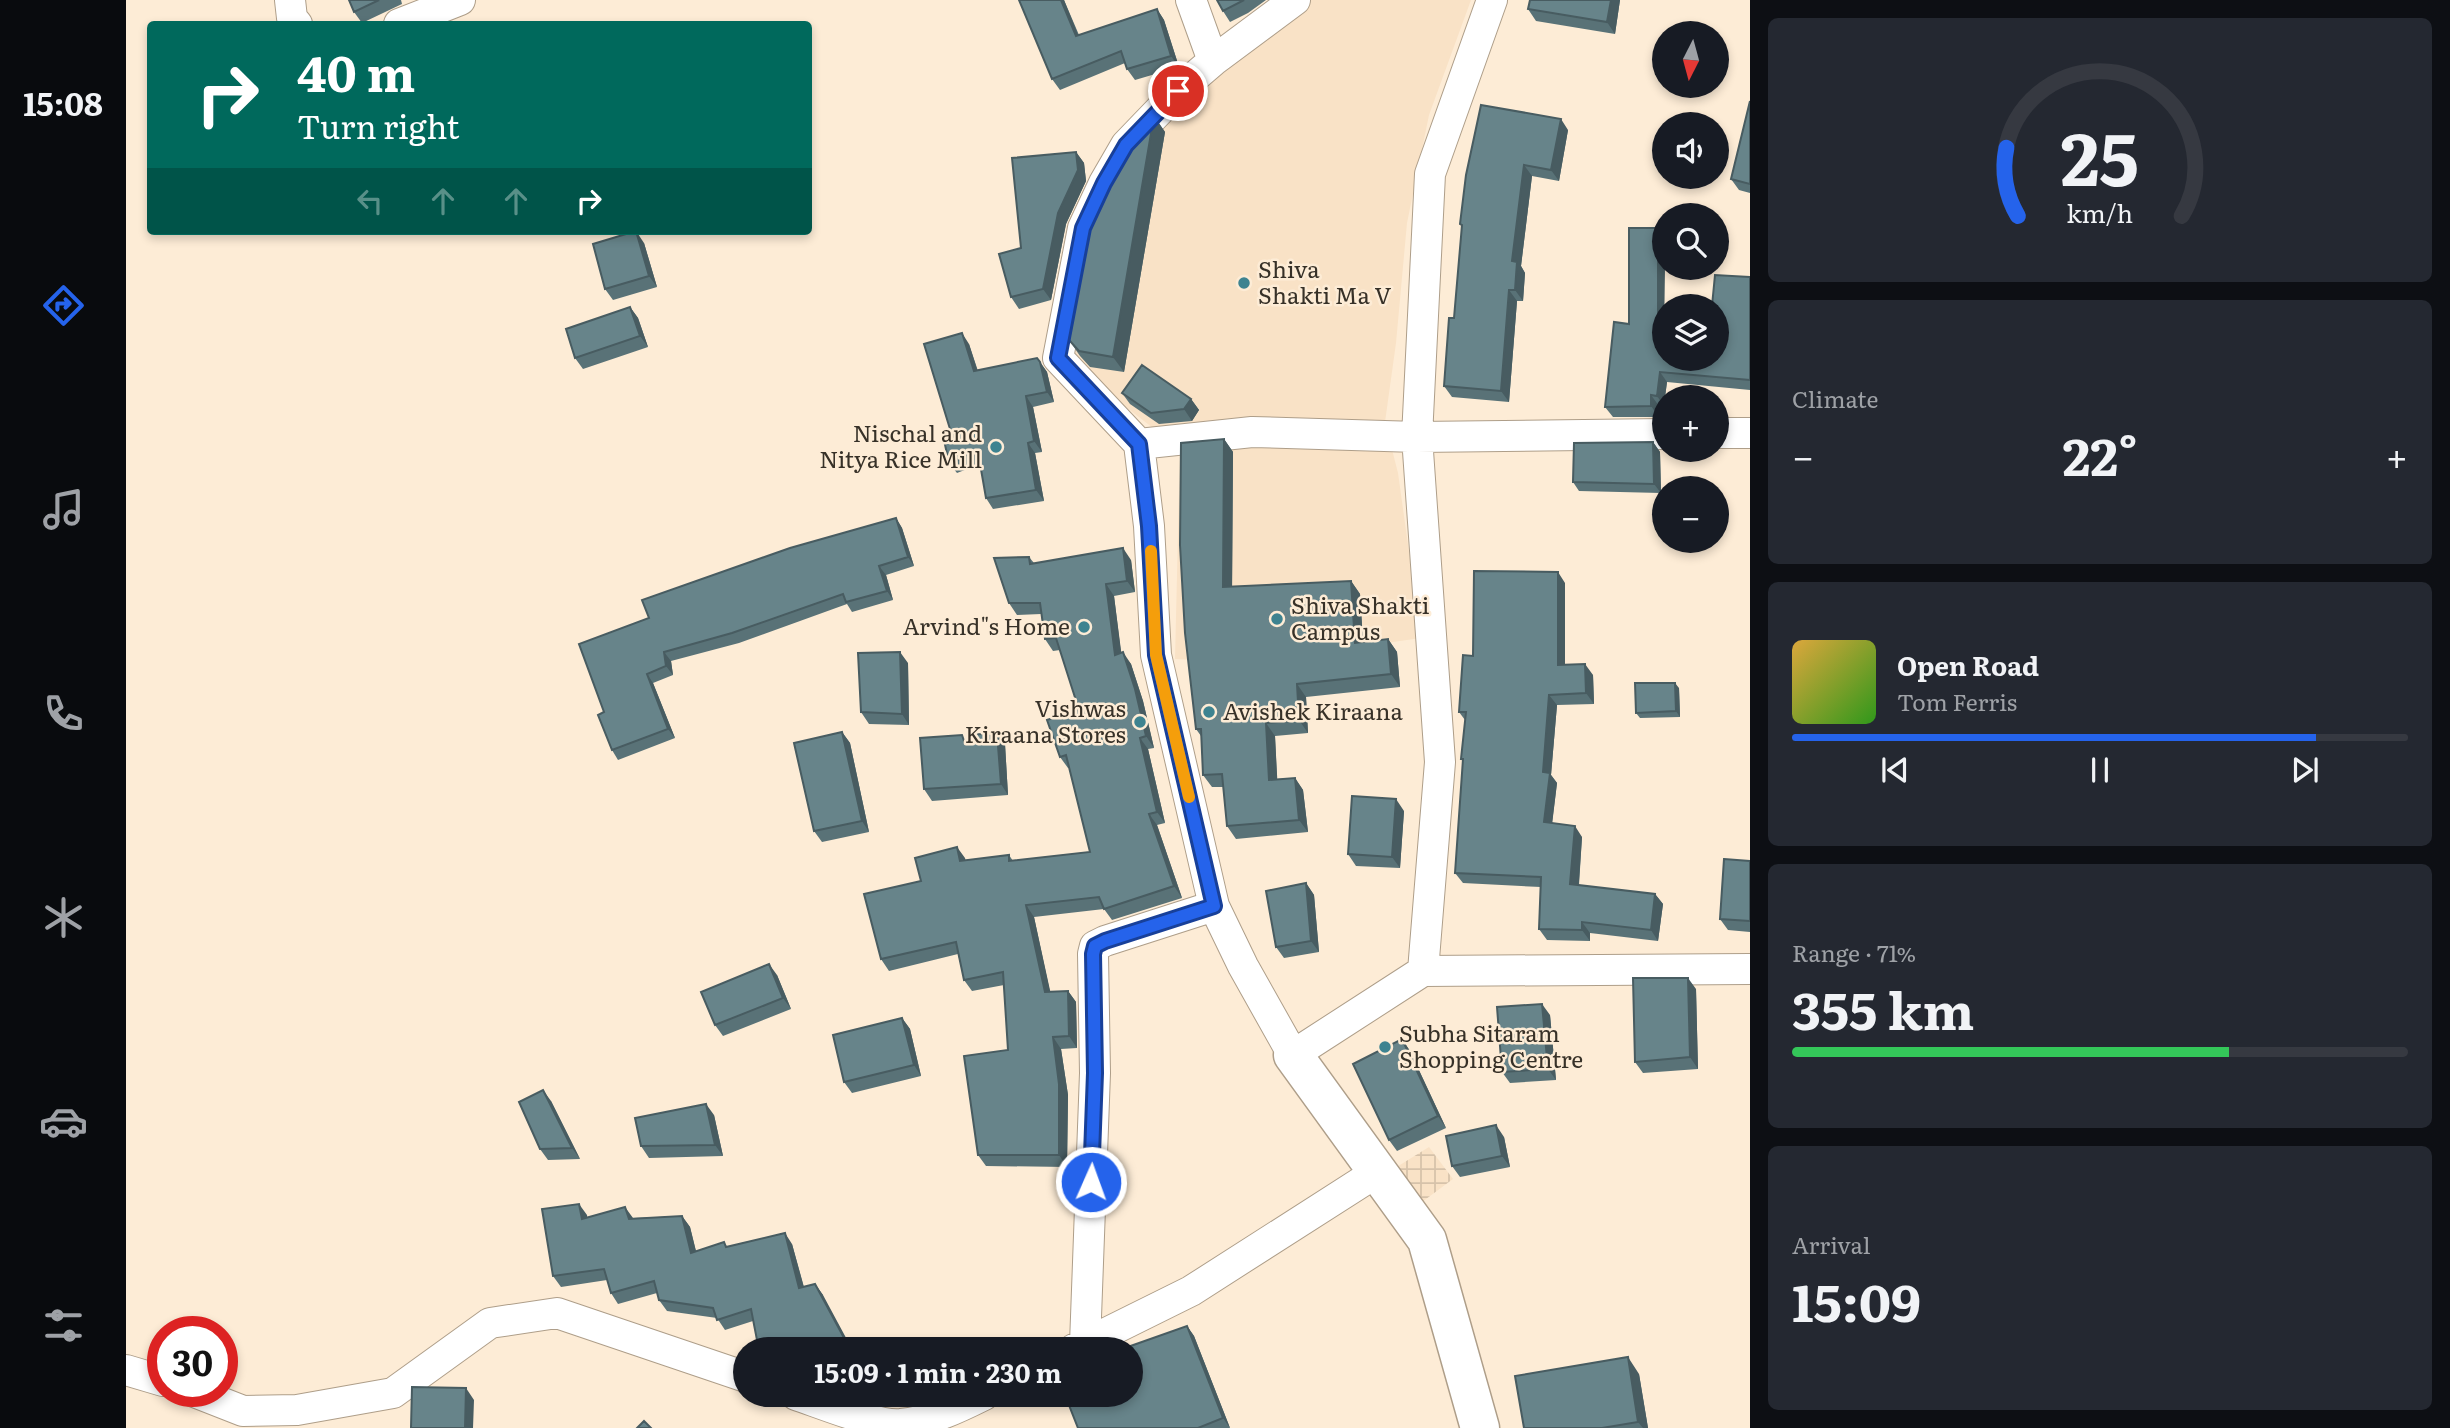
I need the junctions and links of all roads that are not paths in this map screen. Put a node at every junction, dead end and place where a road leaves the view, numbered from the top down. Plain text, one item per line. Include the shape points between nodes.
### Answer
1 (290, 0) edge
2 (460, 0) edge
3 (1191, 0) edge
4 (1295, 0) edge
5 (1492, 0) edge
6 (294, 21) edge
7 (407, 21) edge
8 (1213, 61) junction
9 (1729, 433) edge
10 (1750, 433) edge
11 (1652, 434) edge
12 (1417, 437) junction
13 (1139, 444) junction
14 (1214, 906) junction
15 (1750, 969) edge
16 (1423, 971) junction
17 (1293, 1055) junction
18 (1377, 1172) junction
19 (1081, 1337) edge
20 (1100, 1337) edge
21 (126, 1370) edge
22 (733, 1373) edge
23 (147, 1376) edge
24 (219, 1407) edge
25 (831, 1407) edge
26 (960, 1407) edge
27 (239, 1419) edge
28 (1480, 1428) edge

1 - 6 street
2 - 7 street
3 - 8 street
4 - 8 street
5 - 12 street via 1430,174
8 - 13 street via 1126,145 1083,228 1058,358
9 - 10 street
11 - 12 street
12 - 13 street via 1252,432
12 - 16 street via 1440,762
13 - 14 street via 1156,655
14 - 17 street
14 - 19 street via 1095,946 1095,1073
15 - 16 street
16 - 17 street
17 - 18 main road
18 - 20 street via 1191,1291
18 - 28 main road via 1427,1240
21 - 23 street
22 - 27 street via 557,1313 491,1323 393,1393
24 - 27 street
25 - 26 street via 899,1425

